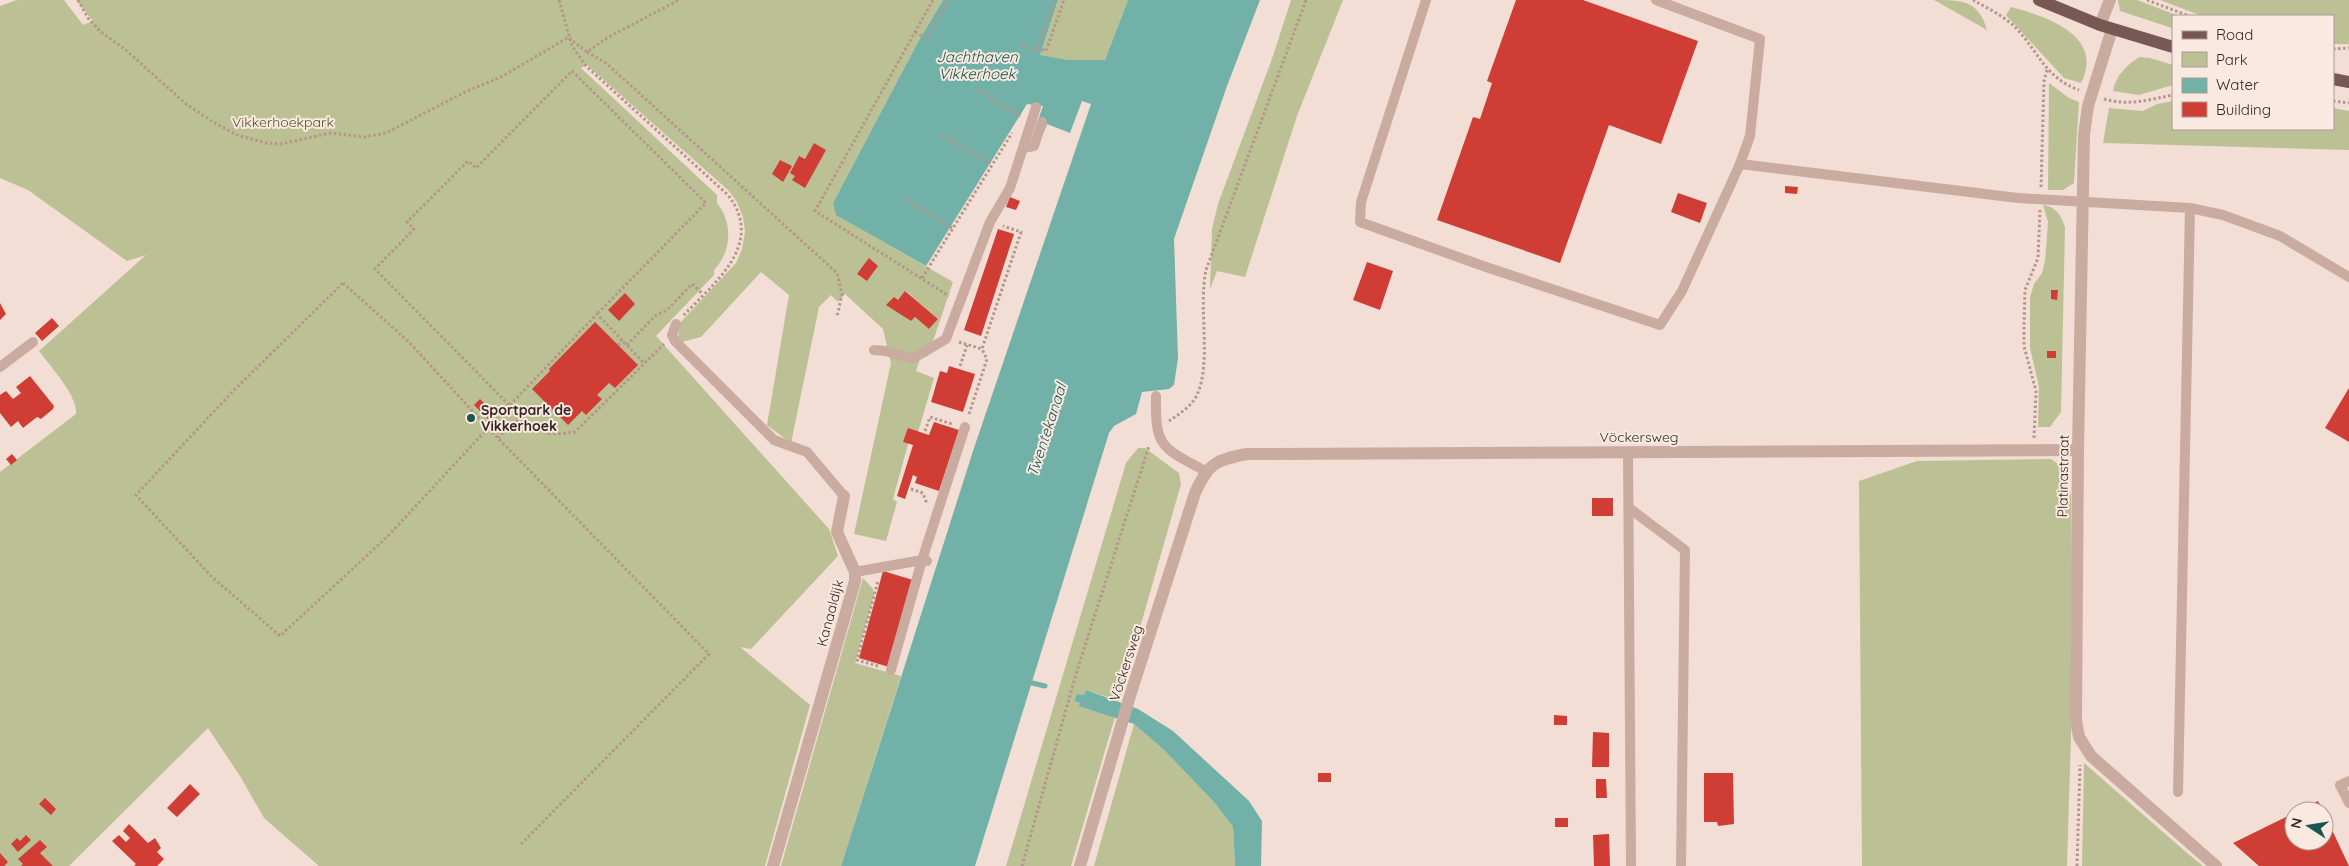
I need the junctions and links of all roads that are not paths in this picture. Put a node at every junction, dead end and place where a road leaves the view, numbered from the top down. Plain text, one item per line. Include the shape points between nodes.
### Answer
1 (1426, 0) edge
2 (1656, 0) edge
3 (2039, 0) edge
4 (2110, 0) edge
5 (2106, 27) junction
6 (2172, 47) edge
7 (2334, 79) edge
8 (2349, 82) edge
9 (1036, 107) road end
10 (1042, 122) dead end
11 (1023, 148) junction
12 (1740, 164) junction
13 (2084, 201) junction
14 (2190, 208) junction
15 (2349, 277) edge
16 (676, 324) road end
17 (33, 342) dead end
18 (874, 350) dead end
19 (0, 367) edge
20 (1156, 396) dead end
21 (965, 427) road end
22 (2078, 450) junction
23 (1628, 452) junction
24 (1205, 471) junction
25 (844, 496) joint
26 (1629, 508) junction
27 (925, 561) junction
28 (855, 572) junction
29 (891, 670) road end
30 (2349, 781) edge
31 (2178, 792) dead end
32 (2349, 803) edge
33 (774, 866) edge
34 (1080, 866) edge
35 (1630, 866) edge
36 (1682, 866) edge
37 (2216, 866) edge

1 - 12 lane via 1361,202 1360,222 1660,325 1682,291
2 - 12 lane via 1760,39 1750,136
3 - 5 main road
4 - 5 street, Platinastraat
5 - 6 main road
5 - 13 street, Platinastraat via 2084,135
7 - 8 main road
9 - 11 lane
10 - 11 lane via 1034,146
11 - 18 lane via 1010,188 990,222 946,339 912,359
12 - 13 lane
13 - 14 lane
13 - 22 street, Platinastraat
14 - 15 lane via 2223,215 2280,236
14 - 31 lane
16 - 25 lane, Kanaaldijk via 672,335 674,341 774,440 807,452
17 - 19 lane
20 - 24 lane via 1158,434 1167,448
21 - 27 lane via 938,508
22 - 23 street, Vöckersweg
22 - 37 street, Platinastraat via 2076,720 2084,748
23 - 24 street, Vöckersweg via 1247,454 1228,457
23 - 26 lane
24 - 34 street, Vöckersweg via 1195,493
25 - 28 street, Kanaaldijk via 837,532
26 - 35 lane
26 - 36 lane via 1685,550
27 - 28 lane
27 - 29 lane
28 - 33 street, Kanaaldijk
30 - 32 lane via 2340,785

